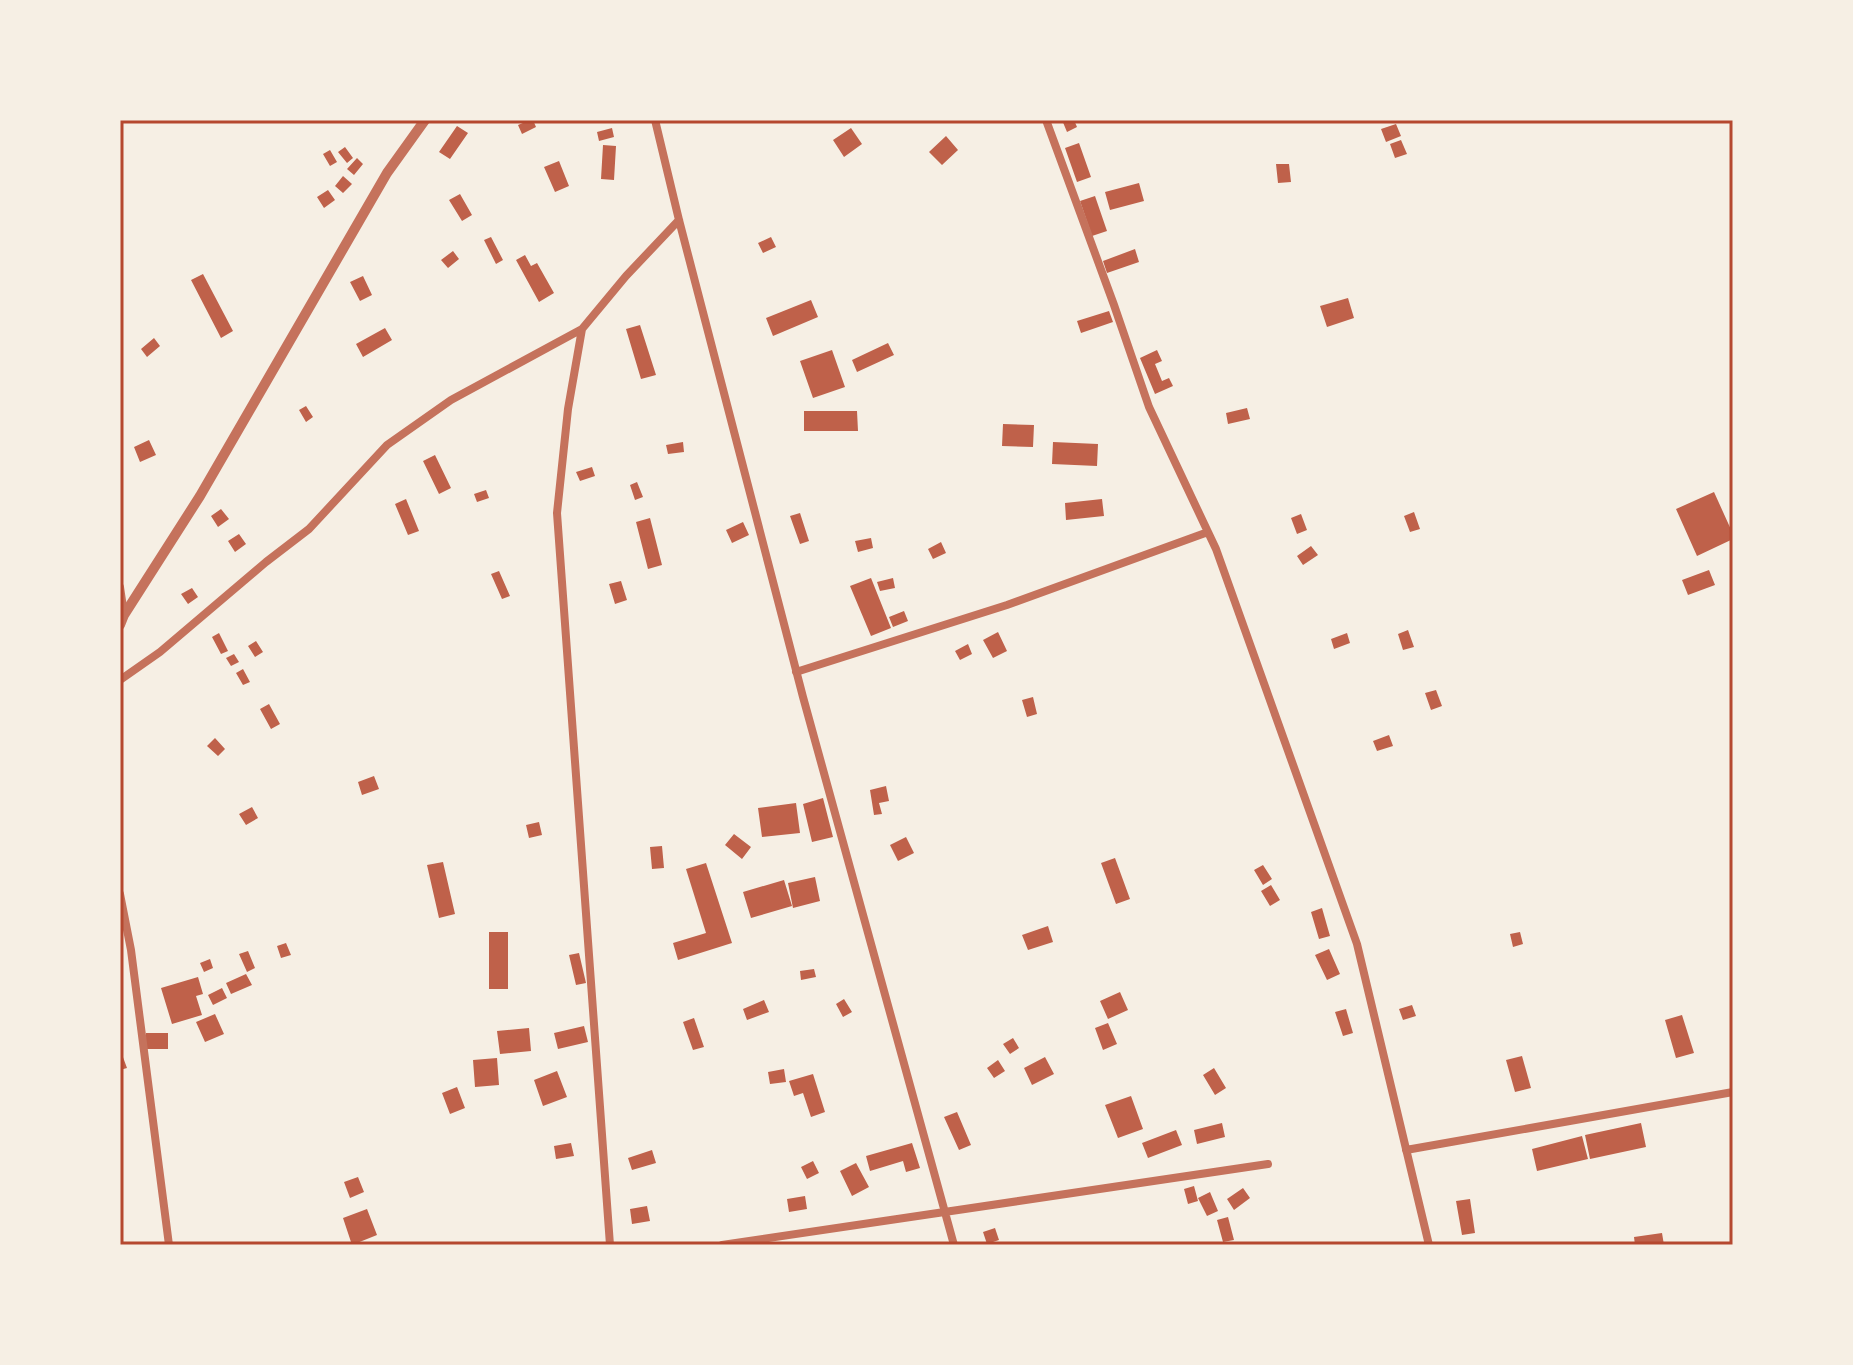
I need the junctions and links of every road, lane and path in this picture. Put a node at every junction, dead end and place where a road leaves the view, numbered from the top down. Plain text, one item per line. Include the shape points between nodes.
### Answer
1 (425, 120) edge
2 (655, 120) edge
3 (1046, 120) edge
4 (679, 220) junction
5 (582, 329) junction
6 (1208, 532) junction
7 (120, 587) edge
8 (122, 620) edge
9 (796, 672) junction
10 (120, 680) edge
11 (120, 894) edge
12 (1733, 1092) edge
13 (1406, 1150) junction
14 (1268, 1164) dead end
15 (945, 1213) junction
16 (169, 1245) edge
17 (610, 1245) edge
18 (722, 1245) edge
19 (954, 1245) edge
20 (1429, 1245) edge

1 - 8 street via 387,173
2 - 4 street
3 - 6 street via 1149,407
4 - 5 street
4 - 9 street
5 - 10 street via 451,400 387,445 309,529
5 - 17 street via 557,513
6 - 9 street via 1007,605
6 - 13 street via 1357,944
7 - 8 street
9 - 15 street
11 - 16 street
12 - 13 street
13 - 20 street
14 - 15 street
15 - 18 street
15 - 19 street

